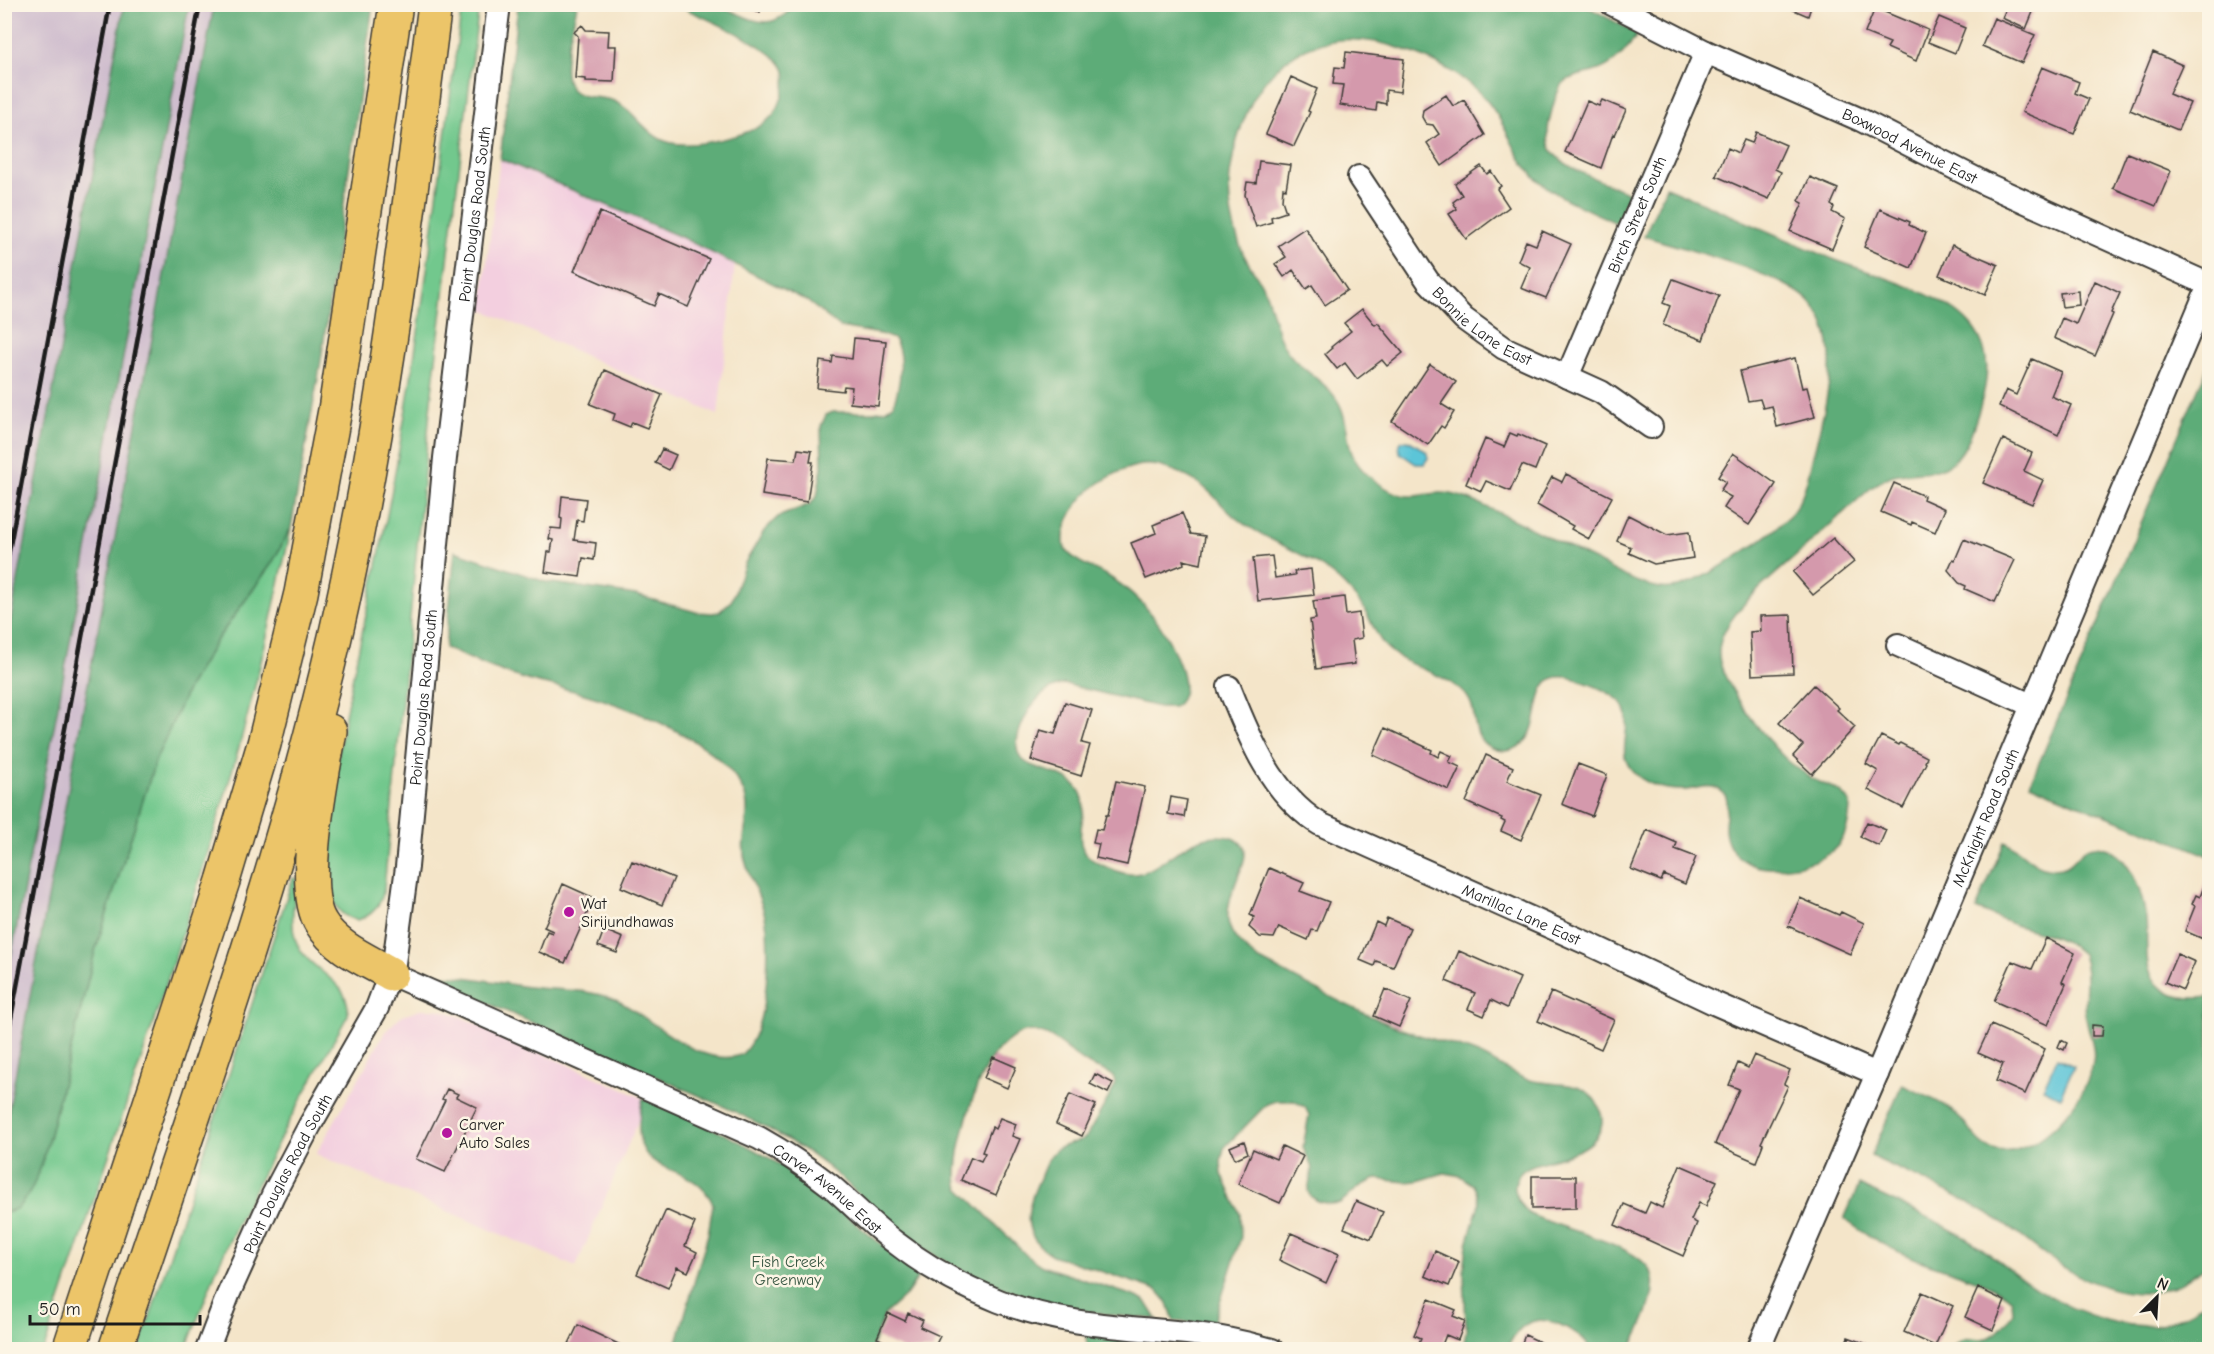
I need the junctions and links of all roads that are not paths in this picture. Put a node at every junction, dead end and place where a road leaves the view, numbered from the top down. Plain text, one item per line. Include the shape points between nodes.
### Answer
1 (396, 4) edge
2 (435, 4) edge
3 (499, 4) edge
4 (1612, 4) edge
5 (1706, 52) junction
6 (1359, 177) dead end
7 (2209, 284) edge
8 (1567, 377) junction
9 (1651, 427) dead end
10 (360, 520) junction
11 (1898, 645) dead end
12 (1228, 687) dead end
13 (2031, 705) junction
14 (391, 974) junction
15 (1877, 1074) junction
16 (69, 1350) edge
17 (115, 1350) edge
18 (207, 1350) edge
19 (1272, 1350) edge
20 (1758, 1350) edge

1 - 16 highway via 330,443 264,744
2 - 10 highway via 385,370
3 - 14 street, Point Douglas Road South via 452,394 405,888
4 - 5 street, Boxwood Avenue East
5 - 7 street, Boxwood Avenue East via 1829,105 1986,184
5 - 8 street, Birch Street South
6 - 8 street, Bonnie Lane East via 1428,281 1455,311 1504,348
7 - 13 street, McKnight Road South
8 - 9 street, Bonnie Lane East via 1608,397
10 - 14 highway via 320,794 312,892 316,915 331,936
10 - 17 highway via 335,637 297,782 234,990
11 - 13 street
12 - 15 street, Marillac Lane East via 1272,776 1320,824
13 - 15 street, McKnight Road South
14 - 18 street, Point Douglas Road South via 377,1008 269,1203
14 - 19 street, Carver Avenue East via 759,1138 811,1171 916,1258 976,1291 1030,1312 1070,1321 1223,1338
15 - 20 street, McKnight Road South

